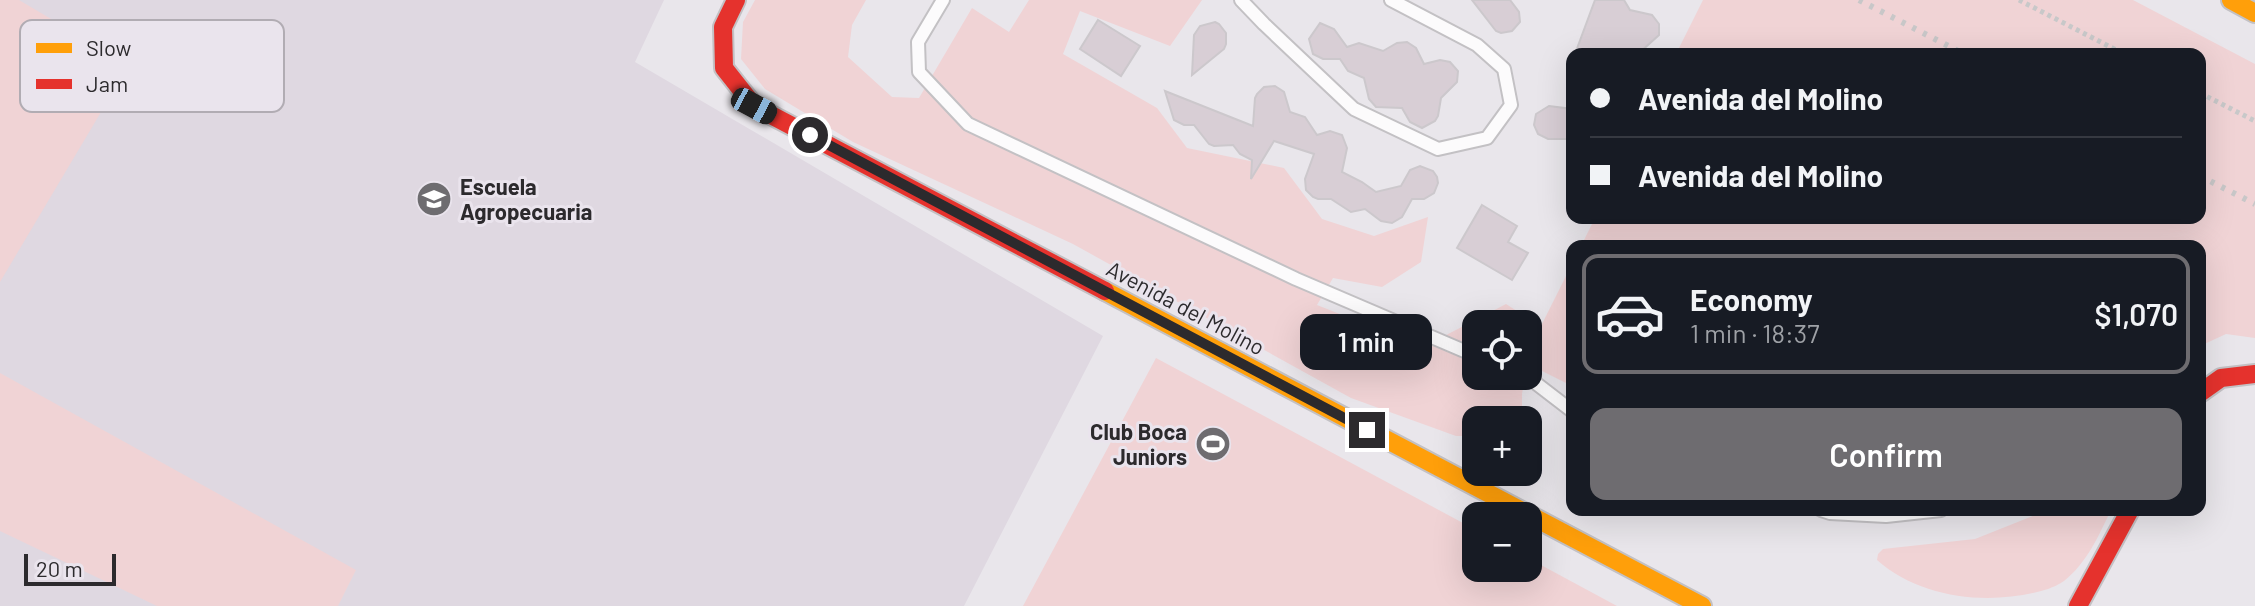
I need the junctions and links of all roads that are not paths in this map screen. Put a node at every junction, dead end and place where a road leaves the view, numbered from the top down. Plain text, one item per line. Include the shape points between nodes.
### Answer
1 (736, 0) edge
2 (943, 0) edge
3 (1241, 0) edge
4 (1391, 0) edge
5 (2231, 0) edge
6 (2255, 13) edge
7 (1462, 350) edge
8 (2255, 374) edge
9 (1542, 388) edge
10 (2206, 389) edge
11 (1566, 406) edge
12 (2127, 516) edge
13 (1702, 606) edge
14 (2078, 606) edge

1 - 13 street, Avenida del Molino via 723,27 724,68 754,106
2 - 7 lane via 918,42 919,72 968,124 1296,279
3 - 4 lane via 1354,109 1438,149 1487,138 1511,105 1504,69 1477,45
5 - 6 street
8 - 10 street via 2221,378
9 - 11 lane
12 - 14 street

